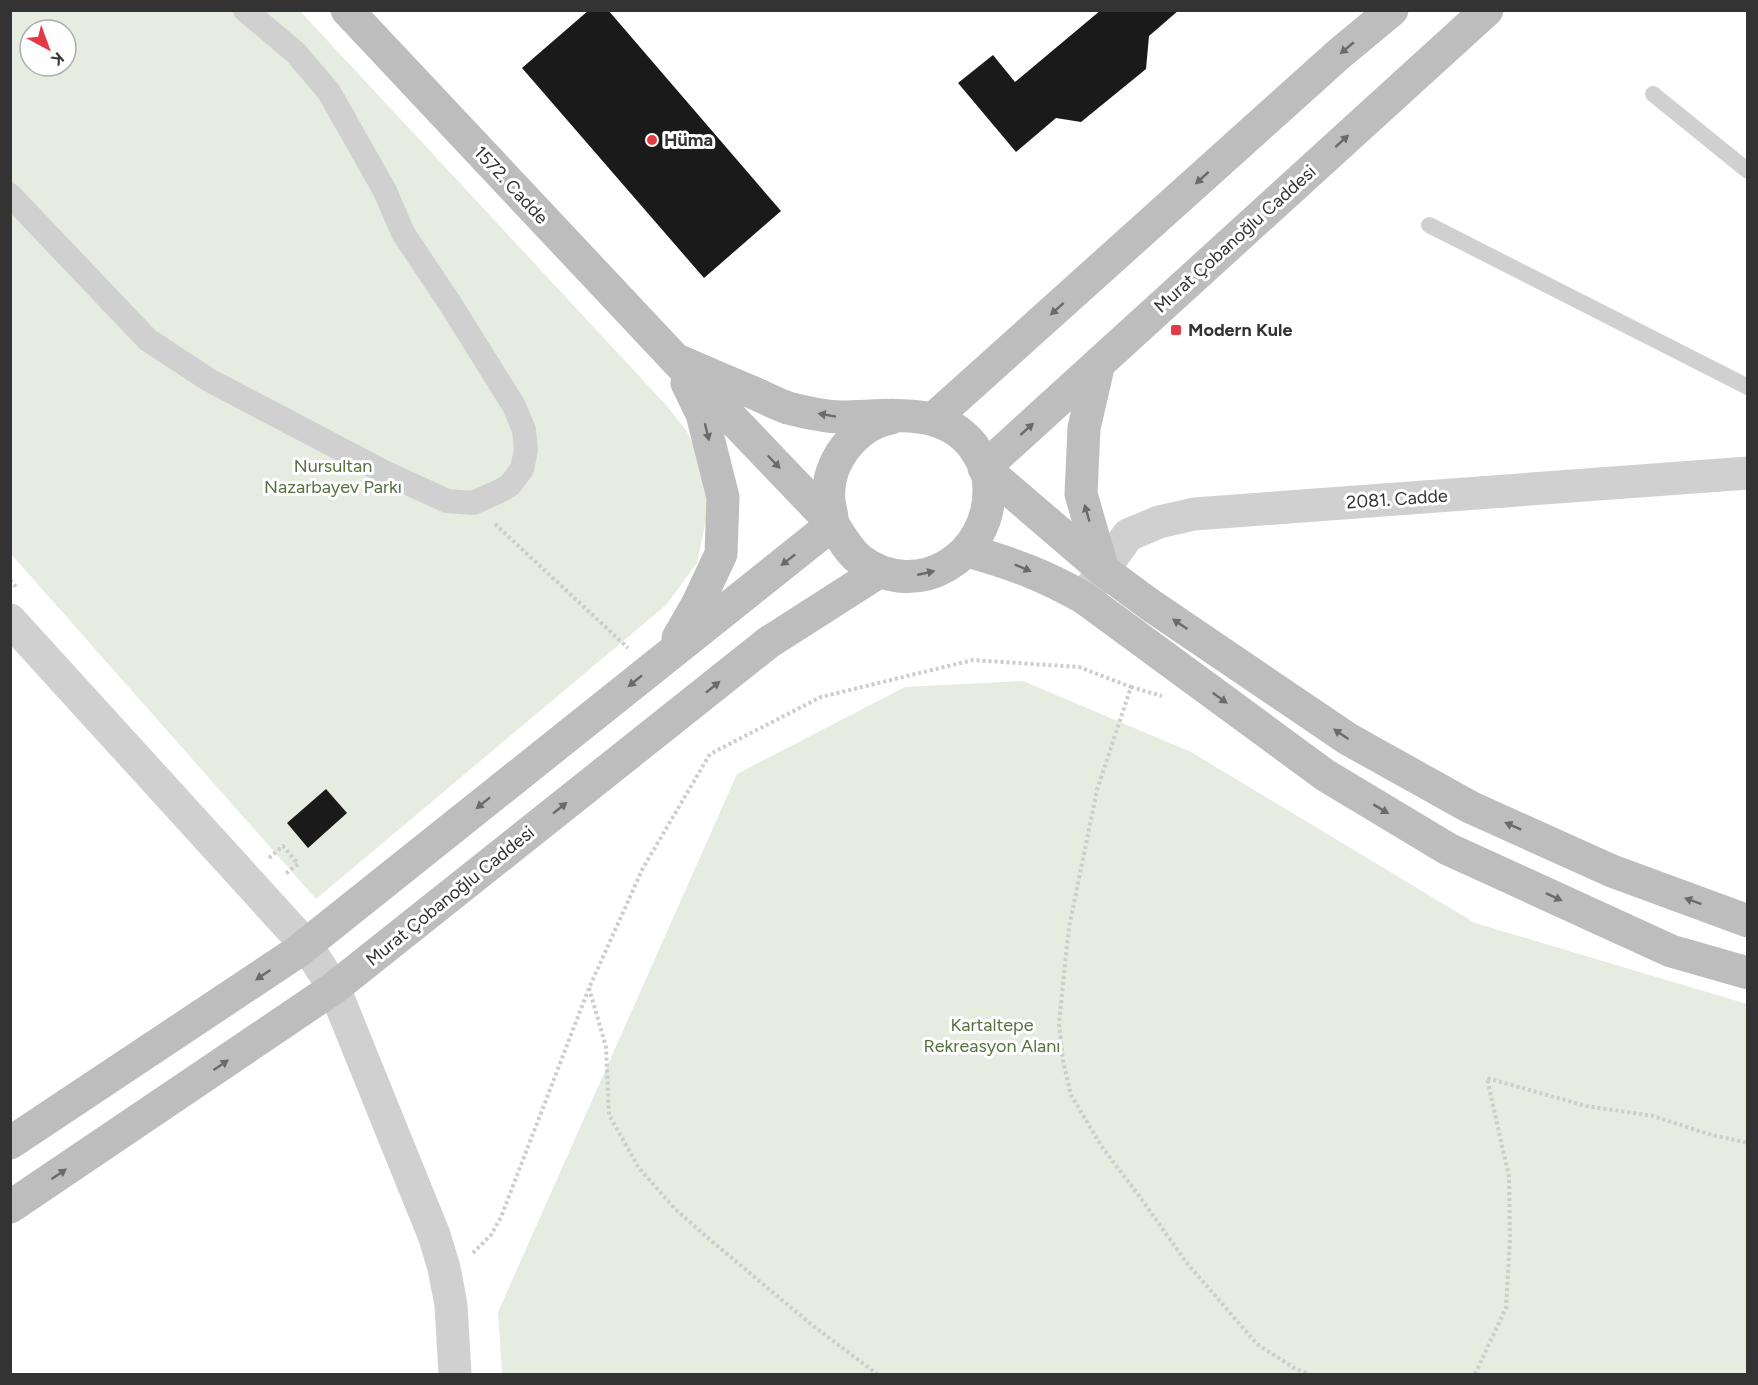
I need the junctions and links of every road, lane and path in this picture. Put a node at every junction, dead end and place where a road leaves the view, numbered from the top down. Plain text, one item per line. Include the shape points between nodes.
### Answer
1 (245, 10) edge
2 (347, 10) edge
3 (1392, 10) edge
4 (1487, 10) edge
5 (1653, 94) dead end
6 (1748, 171) edge
7 (10, 195) edge
8 (1429, 225) dead end
9 (675, 359) junction
10 (1099, 363) junction
11 (1748, 387) edge
12 (920, 417) junction
13 (984, 468) junction
14 (1748, 473) edge
15 (472, 503) junction
16 (833, 524) junction
17 (968, 551) junction
18 (1103, 570) junction
19 (880, 571) junction
20 (1083, 598) junction
21 (10, 620) edge
22 (659, 662) junction
23 (268, 859) joint
24 (1748, 921) edge
25 (306, 945) junction
26 (1748, 973) edge
27 (334, 988) junction
28 (589, 988) junction
29 (10, 1143) edge
30 (1748, 1143) edge
31 (10, 1207) edge
32 (444, 1268) junction
33 (455, 1374) edge
34 (877, 1374) edge
35 (1308, 1374) edge
36 (1475, 1374) edge

1 - 15 street via 296,53 329,92 385,191 403,233 514,406 524,430 526,450 522,469 500,491
2 - 9 main road, 1572. Cadde
3 -> 12 main road
10 -> 4 main road, Murat Çobanoğlu Caddesi
5 - 6 lane
7 - 15 street via 148,340 209,380 388,474 447,501
8 - 11 lane
12 -> 9 main road via 838,417 788,408
9 -> 16 main road, 1572. Cadde
9 -> 22 main road via 702,414 723,497 721,554 697,605
13 -> 10 main road, Murat Çobanoğlu Caddesi
18 -> 10 main road via 1081,494 1084,428
12 - 13 main road via 951,427 969,441
12 - 16 main road via 881,420 860,432 842,451 832,474 828,499
13 - 17 main road via 989,485 988,508 981,531
13 - 18 main road
14 - 18 street, 2081. Cadde via 1194,514 1128,535
15 - 22 path via 622,642
16 - 19 main road via 844,544 860,560
16 -> 22 main road
19 -> 17 main road via 903,576 927,574 949,566
17 -> 20 main road via 1015,564
18 - 20 street, 2081. Cadde
24 -> 18 main road via 1612,871 1470,807 1348,739
27 -> 19 main road, Murat Çobanoğlu Caddesi via 769,642
20 -> 26 main road via 1325,775 1448,849 1671,951
21 - 25 street
22 -> 25 main road
23 - 23 path via 283,846 298,864 284,876
25 - 27 street
25 -> 29 main road
31 -> 27 main road, Murat Çobanoğlu Caddesi
27 - 32 street
28 - 32 path via 501,1218 477,1250
28 - 34 path via 606,1047 609,1115 639,1168 675,1209 723,1251 812,1326
28 - 35 path via 644,868 710,754 822,697 973,660 1079,667 1131,687 1096,790 1069,927 1059,1023 1071,1095 1102,1147 1186,1262 1257,1344
30 - 36 path via 1653,1116 1586,1106 1487,1078 1509,1177 1510,1239 1506,1308
32 - 33 street via 451,1305

